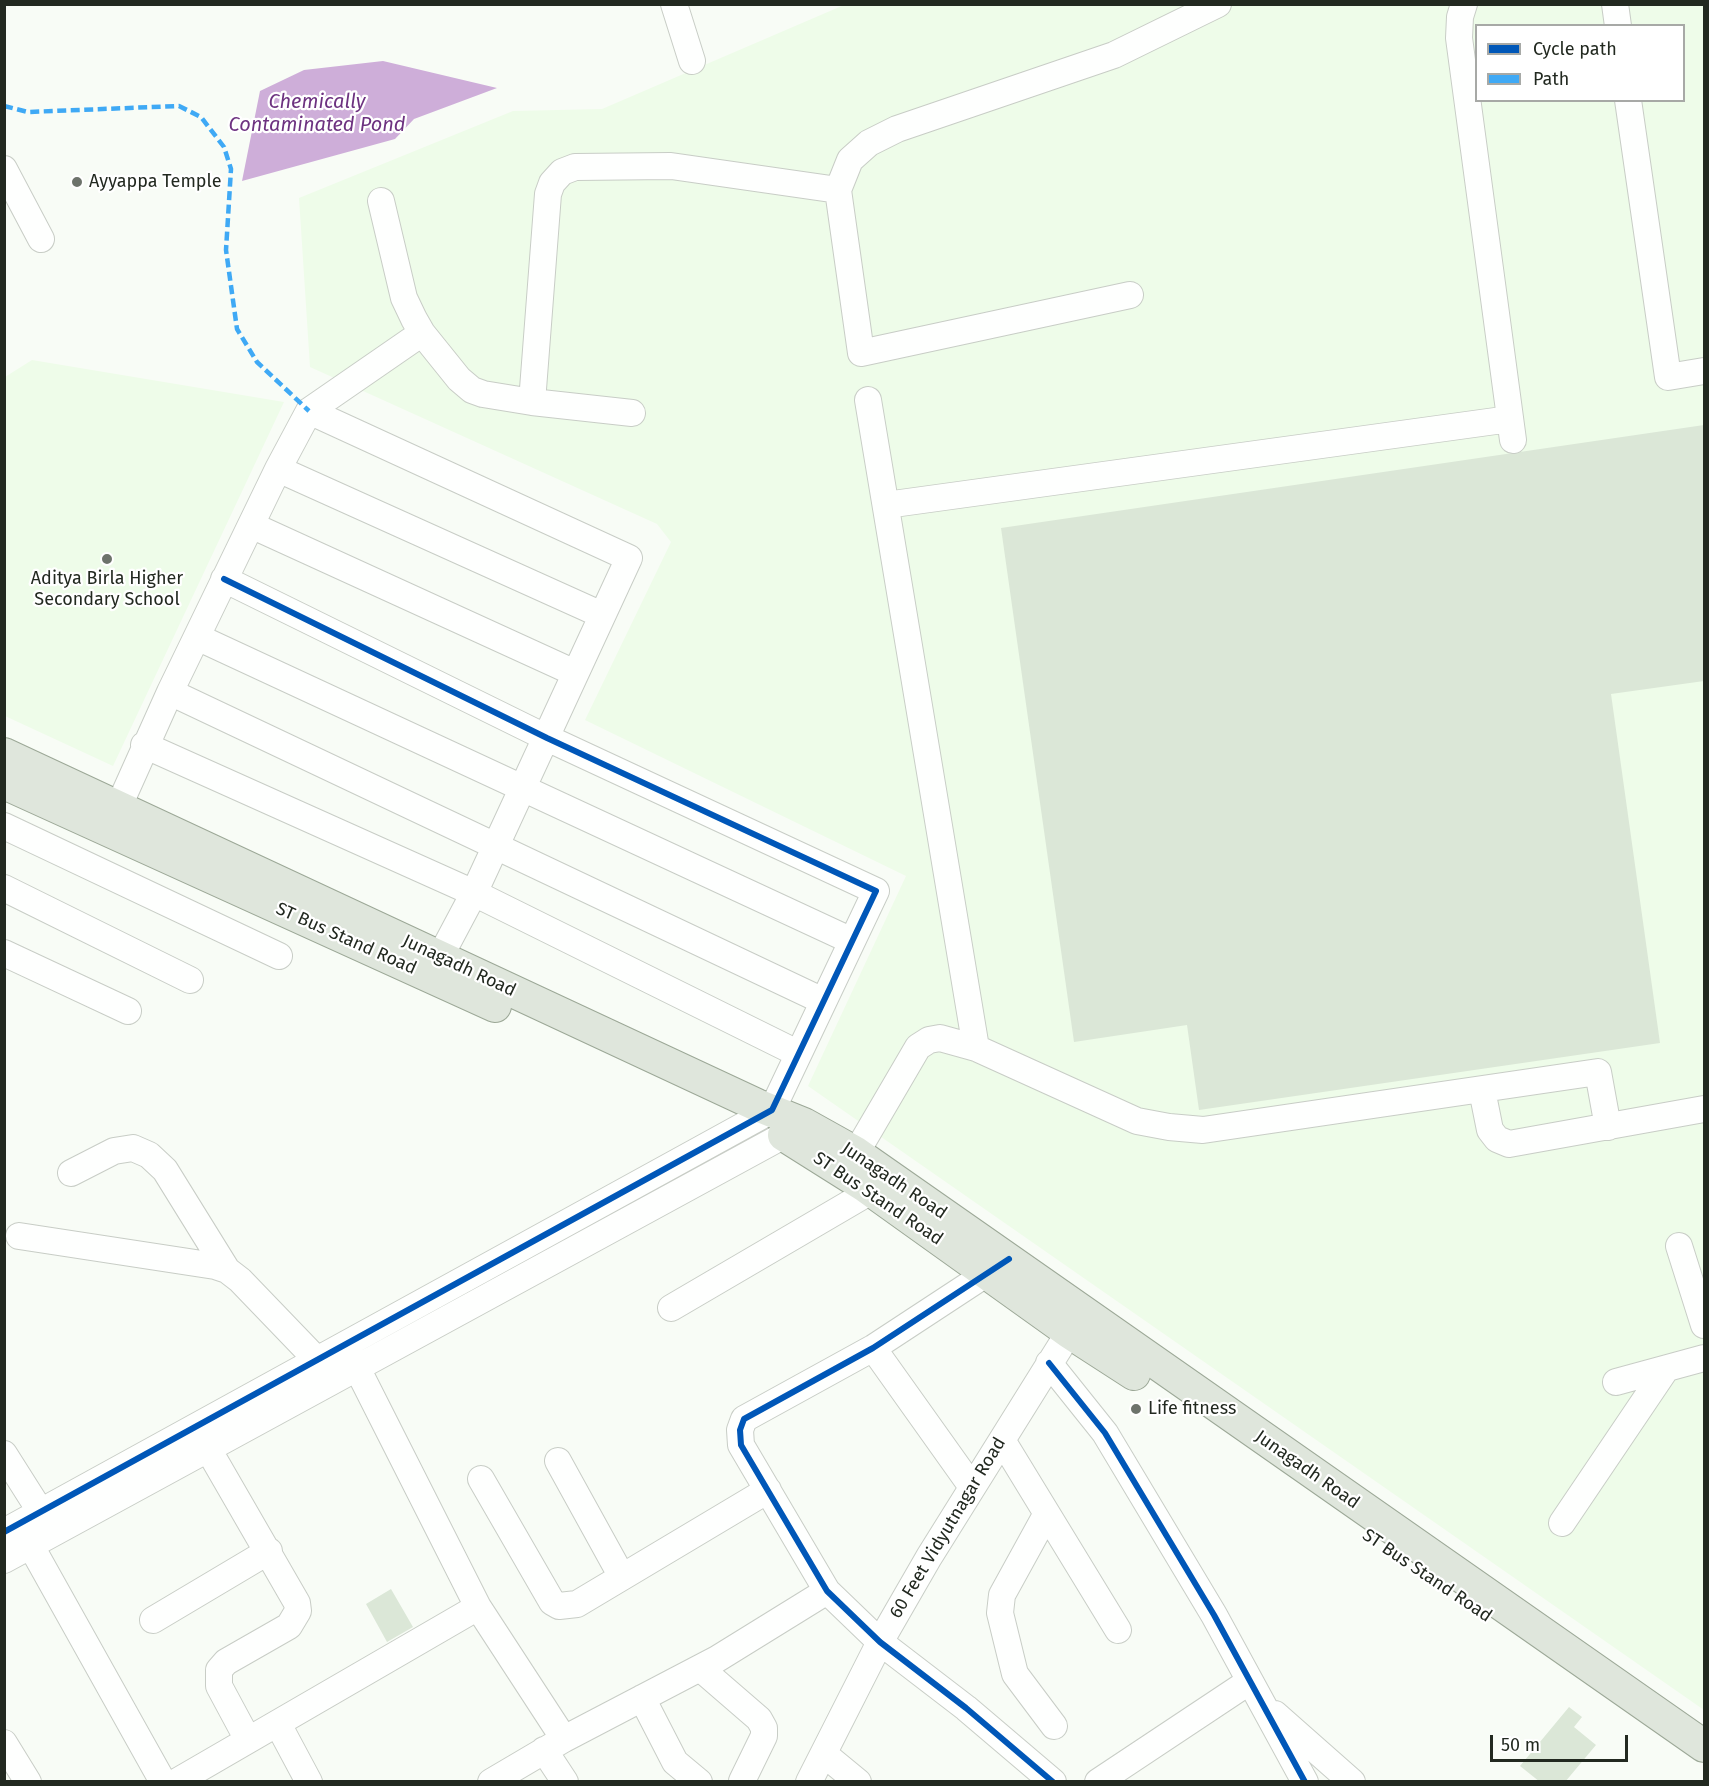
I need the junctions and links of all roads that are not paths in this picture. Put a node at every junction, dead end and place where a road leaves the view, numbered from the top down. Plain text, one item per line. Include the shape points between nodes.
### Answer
1 (674, 4) edge
2 (1218, 4) edge
3 (1464, 4) edge
4 (1615, 4) edge
5 (1618, 24) edge
6 (692, 61) dead end
7 (1629, 102) edge
8 (4, 169) edge
9 (838, 190) junction
10 (381, 201) dead end
11 (41, 239) dead end
12 (1130, 295) dead end
13 (422, 333) junction
14 (1704, 371) edge
15 (868, 400) dead end
16 (532, 402) junction
17 (309, 411) junction
18 (632, 413) dead end
19 (278, 469) junction
20 (886, 505) junction
21 (251, 525) junction
22 (224, 579) junction
23 (602, 615) junction
24 (196, 637) junction
25 (575, 673) junction
26 (170, 692) junction
27 (547, 738) junction
28 (144, 745) junction
29 (4, 754) edge
30 (4, 783) edge
31 (522, 789) junction
32 (118, 808) junction
33 (4, 826) edge
34 (495, 846) junction
35 (4, 888) edge
36 (474, 893) junction
37 (852, 941) junction
38 (279, 956) dead end
39 (440, 957) junction
40 (8, 963) edge
41 (190, 980) dead end
42 (823, 1001) junction
43 (128, 1011) dead end
44 (976, 1048) junction
45 (797, 1053) junction
46 (1482, 1089) junction
47 (1704, 1109) edge
48 (778, 1123) junction
49 (1608, 1127) junction
50 (856, 1153) junction
51 (71, 1173) dead end
52 (871, 1191) junction
53 (19, 1236) dead end
54 (1679, 1246) dead end
55 (997, 1267) junction
56 (227, 1270) junction
57 (671, 1308) dead end
58 (1075, 1322) junction
59 (1704, 1325) edge
60 (345, 1345) junction
61 (873, 1348) junction
62 (1704, 1358) edge
63 (317, 1360) junction
64 (1049, 1363) junction
65 (358, 1369) junction
66 (1666, 1369) junction
67 (1616, 1382) dead end
68 (196, 1427) junction
69 (1002, 1440) junction
70 (209, 1450) junction
71 (4, 1454) edge
72 (558, 1461) dead end
73 (128, 1464) junction
74 (481, 1479) dead end
75 (141, 1486) junction
76 (972, 1487) junction
77 (768, 1490) junction
78 (1046, 1515) junction
79 (48, 1523) junction
80 (1562, 1523) dead end
81 (4, 1532) edge
82 (31, 1546) junction
83 (269, 1551) junction
84 (4, 1560) edge
85 (622, 1577) junction
86 (827, 1591) junction
87 (478, 1607) junction
88 (153, 1620) dead end
89 (1118, 1630) dead end
90 (880, 1642) junction
91 (700, 1668) junction
92 (1255, 1691) junction
93 (642, 1698) junction
94 (278, 1724) junction
95 (1054, 1726) dead end
96 (248, 1740) junction
97 (4, 1743) edge
98 (554, 1744) junction
99 (1704, 1746) edge
100 (824, 1754) junction
101 (1704, 1770) edge
102 (742, 1781) edge
103 (28, 1782) edge
104 (163, 1782) edge
105 (176, 1782) edge
106 (309, 1782) edge
107 (491, 1782) edge
108 (565, 1782) edge
109 (699, 1782) edge
110 (809, 1782) edge
111 (858, 1782) edge
112 (1053, 1782) edge
113 (1098, 1782) edge
114 (1305, 1782) edge
115 (1352, 1782) edge

1 - 6 street
2 - 9 street via 1114,55 869,142 850,160
3 - 20 street via 1460,38 1511,429
4 - 5 street
7 - 14 street via 1668,378
8 - 11 street
9 - 12 street via 861,353
9 - 16 street via 671,166 575,167 562,172 548,194
10 - 13 street via 404,297
13 - 16 street via 472,390
13 - 17 street
15 - 20 street
16 - 18 street
17 - 19 street
17 - 23 street via 629,558
19 - 21 street
19 - 23 street
20 - 44 street
21 - 22 street
21 - 25 street
22 - 24 street
22 - 27 street
23 - 25 street
24 - 26 street
24 - 31 street
25 - 27 street
26 - 28 street
26 - 34 street
27 - 31 street
27 - 37 street via 876,891
28 - 32 street
28 - 36 street
29 - 32 main road, Junagadh Road
30 - 48 main road, ST Bus Stand Road via 700,1100
31 - 34 street
31 - 37 street
32 - 39 main road, Junagadh Road
33 - 38 street
34 - 36 street
34 - 42 street
35 - 41 street
36 - 39 street
36 - 45 street
37 - 42 street
39 - 48 main road, Junagadh Road
40 - 43 street
42 - 45 street
44 - 46 street via 1137,1121 1203,1130
44 - 50 street via 940,1038 918,1047
45 - 48 street
46 - 49 street via 1490,1130 1497,1139 1509,1144
46 - 49 street via 1598,1072
47 - 49 street
48 - 50 main road, Junagadh Road
48 - 52 main road, ST Bus Stand Road
48 - 60 street
48 - 65 street
50 - 55 main road, Junagadh Road
51 - 56 street via 114,1151 133,1148 149,1155 165,1170
52 - 55 main road, ST Bus Stand Road
52 - 57 street
53 - 56 street
54 - 59 street
55 - 58 main road, ST Bus Stand Road
55 - 61 street
56 - 63 street
58 - 64 street, 60 Feet Vidyutnagar Road
58 - 99 main road, Junagadh Road
58 - 101 main road, ST Bus Stand Road via 1203,1419
60 - 63 street
60 - 65 street
61 - 76 street
61 - 77 street via 744,1419 741,1445
62 - 66 street
63 - 68 street
64 - 69 street, 60 Feet Vidyutnagar Road
64 - 92 street via 1105,1433
65 - 70 street
65 - 87 street
66 - 67 street
66 - 80 street
68 - 70 street
68 - 73 street
69 - 76 street, 60 Feet Vidyutnagar Road
69 - 78 street
70 - 75 street
70 - 83 street
71 - 79 street
72 - 85 street
73 - 75 street
73 - 79 street
74 - 85 street via 552,1602 559,1606 577,1604
75 - 79 street
76 - 90 street, 60 Feet Vidyutnagar Road
77 - 85 street
77 - 86 street
78 - 89 street
78 - 95 street via 1002,1595 1000,1613 1015,1674
79 - 81 street
79 - 82 street
82 - 84 street
82 - 104 street
83 - 88 street
83 - 96 street via 296,1598 298,1611 289,1626 226,1662 217,1679
86 - 90 street
86 - 91 street
87 - 94 street
87 - 98 street
90 - 100 street, 60 Feet Vidyutnagar Road
90 - 112 street
91 - 93 street
91 - 102 street via 759,1719 764,1728 764,1736
92 - 113 street
92 - 114 street
92 - 115 street
93 - 98 street
93 - 109 street via 675,1761
94 - 96 street
94 - 106 street
96 - 105 street
97 - 103 street
98 - 107 street
98 - 108 street
100 - 110 street, 60 Feet Vidyutnagar Road
100 - 111 street

